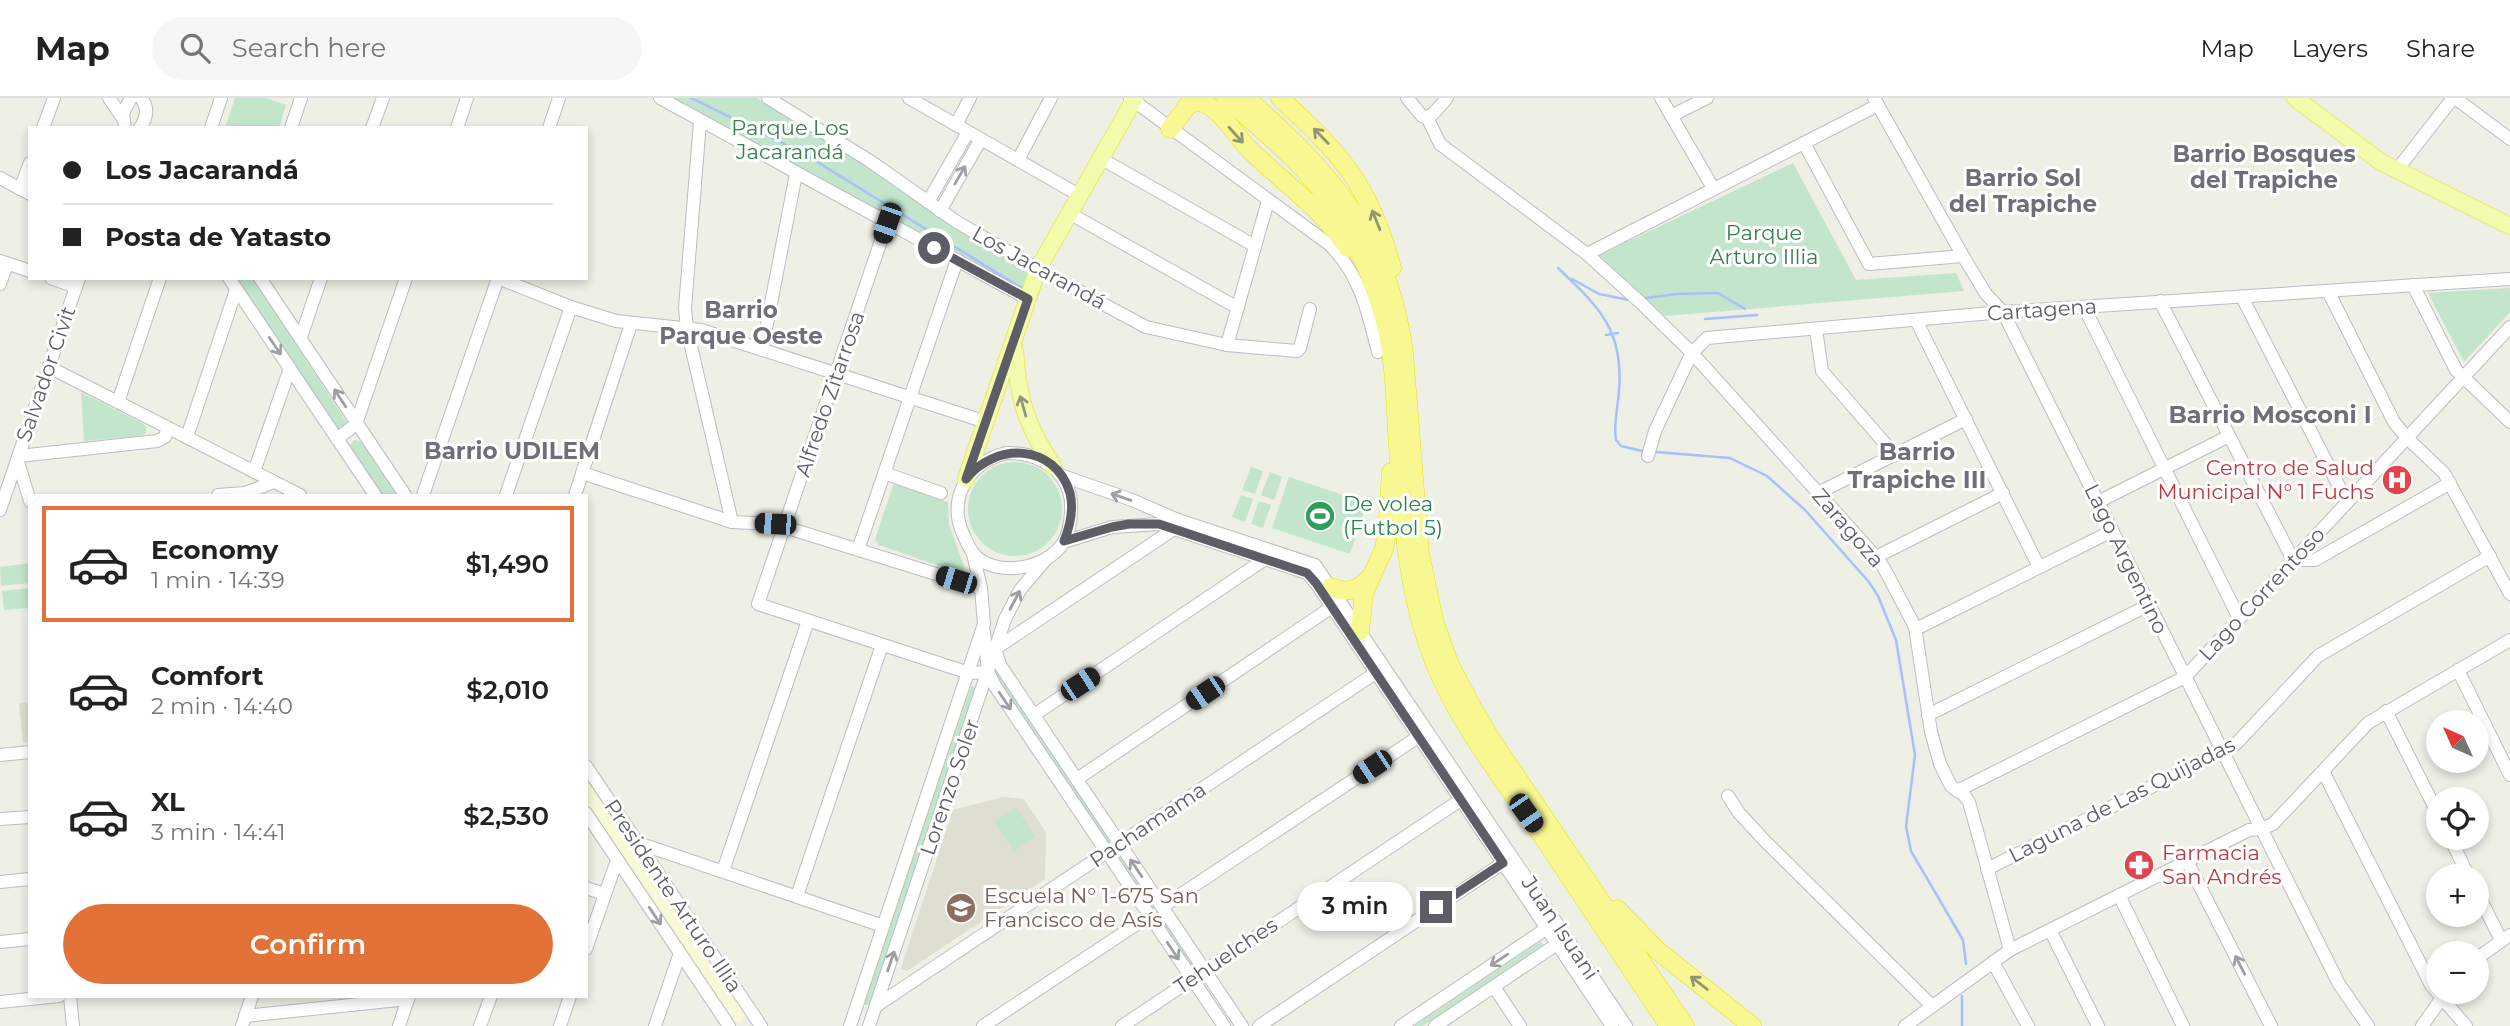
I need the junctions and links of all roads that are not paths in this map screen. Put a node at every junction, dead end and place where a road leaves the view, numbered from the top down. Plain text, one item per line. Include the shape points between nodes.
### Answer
1 (54, 98) edge
2 (109, 98) edge
3 (131, 98) edge
4 (141, 98) edge
5 (221, 98) edge
6 (301, 98) edge
7 (383, 98) edge
8 (467, 98) edge
9 (559, 98) edge
10 (660, 98) edge
11 (768, 98) edge
12 (909, 98) edge
13 (970, 98) edge
14 (1051, 98) edge
15 (1226, 98) edge
16 (1247, 98) edge
17 (1280, 98) edge
18 (1406, 98) edge
19 (1447, 98) edge
20 (1661, 98) edge
21 (1707, 98) edge
22 (2295, 98) edge
23 (2454, 98) edge
24 (1133, 99) edge
25 (1876, 102) edge
26 (146, 113) junction
27 (1671, 116) junction
28 (1427, 117) junction
29 (124, 122) edge
30 (700, 122) junction
31 (956, 125) junction
32 (44, 126) edge
33 (141, 126) edge
34 (155, 126) edge
35 (212, 126) edge
36 (292, 126) edge
37 (374, 126) edge
38 (458, 126) edge
39 (550, 126) edge
40 (1170, 129) junction
41 (968, 132) junction
42 (981, 139) junction
43 (2510, 139) edge
44 (1804, 143) junction
45 (1100, 158) junction
46 (1018, 160) junction
47 (2396, 171) junction
48 (796, 174) junction
49 (0, 178) edge
50 (1713, 188) junction
51 (25, 191) edge
52 (1079, 195) junction
53 (1268, 201) junction
54 (928, 202) junction
55 (940, 211) junction
56 (1069, 213) junction
57 (887, 223) junction
58 (2510, 226) edge
59 (1255, 246) junction
60 (1587, 254) junction
61 (1963, 256) junction
62 (957, 260) junction
63 (4, 262) edge
64 (1038, 269) junction
65 (28, 270) edge
66 (2510, 279) edge
67 (159, 280) edge
68 (230, 280) edge
69 (261, 280) edge
70 (320, 280) edge
71 (405, 280) edge
72 (497, 280) edge
73 (503, 280) edge
74 (78, 282) edge
75 (0, 284) edge
76 (2413, 285) junction
77 (236, 290) junction
78 (2328, 291) junction
79 (1030, 293) junction
80 (1377, 295) junction
81 (2242, 297) junction
82 (2160, 302) junction
83 (571, 307) junction
84 (2084, 307) junction
85 (1238, 308) junction
86 (1310, 309) dead end
87 (2003, 312) junction
88 (1916, 320) junction
89 (631, 324) junction
90 (2510, 327) edge
91 (687, 329) junction
92 (1816, 329) junction
93 (1402, 334) junction
94 (300, 337) junction
95 (1015, 340) junction
96 (1227, 345) junction
97 (762, 350) junction
98 (1391, 353) junction
99 (1692, 353) junction
100 (49, 367) junction
101 (290, 368) junction
102 (836, 373) junction
103 (2463, 378) junction
104 (1401, 391) junction
105 (910, 397) junction
106 (118, 402) junction
107 (1396, 416) junction
108 (1966, 419) junction
109 (986, 422) junction
110 (2510, 422) edge
111 (356, 424) junction
112 (168, 428) junction
113 (2229, 436) junction
114 (187, 437) junction
115 (2407, 438) junction
116 (337, 439) junction
117 (1895, 455) junction
118 (1648, 456) dead end
119 (18, 458) junction
120 (2164, 469) junction
121 (1058, 471) junction
122 (254, 472) junction
123 (582, 473) junction
124 (884, 473) junction
125 (966, 479) junction
126 (274, 482) junction
127 (2450, 483) junction
128 (941, 493) dead end
129 (1818, 493) junction
130 (2003, 493) junction
131 (28, 494) edge
132 (232, 494) edge
133 (298, 494) edge
134 (374, 494) edge
135 (404, 494) edge
136 (423, 494) edge
137 (506, 494) edge
138 (575, 494) edge
139 (2098, 502) junction
140 (2347, 502) junction
141 (0, 510) edge
142 (732, 522) junction
143 (2329, 522) junction
144 (1176, 525) junction
145 (784, 527) junction
146 (2112, 531) junction
147 (2352, 539) junction
148 (1064, 541) junction
149 (858, 550) junction
150 (973, 554) junction
151 (1269, 555) junction
152 (2490, 556) junction
153 (1876, 557) junction
154 (1047, 558) junction
155 (2293, 561) junction
156 (2039, 567) junction
157 (1372, 575) junction
158 (981, 588) junction
159 (2510, 594) edge
160 (1335, 599) junction
161 (2149, 606) junction
162 (2239, 618) junction
163 (808, 621) junction
164 (984, 624) junction
165 (1916, 629) junction
166 (1361, 640) junction
167 (2510, 640) edge
168 (881, 645) junction
169 (995, 649) junction
170 (1380, 670) junction
171 (2458, 670) junction
172 (988, 672) junction
173 (969, 673) junction
174 (2185, 677) junction
175 (2386, 711) junction
176 (1034, 715) junction
177 (1928, 715) junction
178 (1423, 734) junction
179 (28, 752) edge
180 (2223, 752) junction
181 (0, 755) edge
182 (588, 769) edge
183 (2323, 771) junction
184 (2510, 775) edge
185 (1077, 779) junction
186 (2426, 790) edge
187 (1957, 791) junction
188 (1465, 796) junction
189 (1728, 796) dead end
190 (588, 816) edge
191 (28, 817) edge
192 (0, 819) edge
193 (2261, 829) junction
194 (1560, 839) junction
195 (638, 843) junction
196 (1119, 844) junction
197 (1107, 852) junction
198 (617, 860) junction
199 (1507, 860) junction
200 (2187, 861) junction
201 (1987, 869) junction
202 (723, 871) junction
203 (28, 879) edge
204 (0, 882) edge
205 (588, 889) edge
206 (605, 894) junction
207 (2119, 895) junction
208 (797, 896) junction
209 (1162, 907) junction
210 (2489, 910) edge
211 (1149, 916) junction
212 (1551, 925) junction
213 (883, 926) junction
214 (2050, 930) junction
215 (2506, 937) edge
216 (28, 939) edge
217 (1562, 941) junction
218 (0, 942) edge
219 (588, 943) edge
220 (2489, 949) edge
221 (2010, 950) junction
222 (680, 953) junction
223 (1993, 961) junction
224 (1205, 971) junction
225 (2426, 975) edge
226 (1192, 979) junction
227 (1494, 987) junction
228 (39, 998) edge
229 (70, 998) edge
230 (251, 998) edge
231 (409, 998) edge
232 (490, 998) edge
233 (569, 998) edge
234 (0, 1002) edge
235 (2437, 1004) edge
236 (2450, 1004) edge
237 (1932, 1006) junction
238 (875, 1009) junction
239 (855, 1011) junction
240 (243, 1021) edge
241 (754, 1024) edge
242 (73, 1026) edge
243 (399, 1026) edge
244 (480, 1026) edge
245 (560, 1026) edge
246 (655, 1026) edge
247 (729, 1026) edge
248 (850, 1026) edge
249 (869, 1026) edge
250 (983, 1026) edge
251 (1122, 1026) edge
252 (1224, 1026) edge
253 (1242, 1026) edge
254 (1259, 1026) edge
255 (1401, 1026) edge
256 (1435, 1026) edge
257 (1520, 1026) edge
258 (1612, 1026) edge
259 (1626, 1026) edge
260 (1669, 1026) edge
261 (1685, 1026) edge
262 (1752, 1026) edge
263 (1905, 1026) edge
264 (2028, 1026) edge
265 (2098, 1026) edge
266 (2183, 1026) edge
267 (2271, 1026) edge
268 (2368, 1026) edge
269 (2422, 1026) edge
270 (2466, 1026) edge

1 - 32 street
2 - 29 street
3 - 29 street
4 - 26 street
5 - 35 street
6 - 36 street
7 - 37 street
8 - 38 street
9 - 39 street
10 - 30 street, Los Jacarandá
11 - 54 street, Los Jacarandá
12 - 31 street
13 - 31 street
14 - 46 street
15 - 80 highway via 1290,155 1324,193 1361,254
16 - 93 highway via 1313,159 1343,195 1377,254
93 -> 17 highway via 1388,252 1360,184 1337,153
18 - 28 street, Zaragoza
19 - 28 street
20 - 27 street
21 - 27 street
22 - 47 main road
23 - 43 street
23 - 47 street
24 - 40 street
24 - 45 main road
25 - 44 street
25 - 61 street, Lago Argentino
26 - 33 street
26 - 34 street
27 - 50 street
28 - 60 street, Zaragoza via 1440,144
30 - 48 street, Los Jacarandá
30 - 91 street
31 - 41 street
40 - 53 street
40 -> 80 highway via 1188,105 1198,101 1213,108 1252,152 1305,197 1345,243
41 - 42 street
41 - 54 street
42 - 46 street
55 -> 42 street
44 - 50 street
44 - 61 street via 1869,264
45 - 52 main road
45 - 59 street
46 - 52 street
47 - 58 main road
48 - 57 street, Los Jacarandá
48 - 97 street
49 - 51 street
50 - 60 street
52 - 56 main road
53 - 59 street
53 - 98 street via 1329,245 1350,268
54 - 55 street, Los Jacarandá
55 - 64 street, Los Jacarandá
56 - 64 main road
56 - 85 street
57 - 62 street, Los Jacarandá
57 - 102 street, Alfredo Zitarrosa
59 - 85 street
60 - 99 street, Zaragoza
61 - 87 street, Lago Argentino
62 - 79 street, Los Jacarandá
62 - 105 street
63 - 65 street
63 - 75 street
64 - 79 main road
64 - 96 street, Los Jacarandá via 1146,327
66 - 76 street, Cartagena
67 - 106 street
68 - 77 street
69 - 94 street
70 - 94 street
71 - 111 street
72 - 136 street
73 - 83 street
74 - 100 street, Salvador Civit
76 - 78 street, Cartagena
76 - 103 street
77 -> 101 street
77 - 114 street
78 - 81 street, Cartagena
78 - 115 street via 2394,422
79 - 95 main road
80 - 98 highway
81 - 82 street, Cartagena
81 - 140 street
82 - 84 street, Cartagena
82 - 113 street
83 - 89 street
83 - 137 street
84 - 87 street, Cartagena
84 - 120 street
85 - 96 street
86 - 96 street, Los Jacarandá via 1297,351
87 - 88 street, Cartagena
87 - 139 street, Lago Argentino
88 - 92 street, Cartagena
88 - 108 street
89 - 91 street
89 - 123 street
90 - 103 street, Lago Correntoso
91 - 97 street
91 - 142 street
92 - 99 street, Cartagena via 1707,338
92 - 117 street via 1822,371
93 - 98 highway
111 -> 94 street
95 - 109 main road
121 -> 95 main road via 1025,417
97 - 102 street
98 - 104 highway
99 - 118 street
99 - 129 street, Zaragoza
100 - 106 street
100 - 119 street, Salvador Civit
101 - 116 street
101 - 122 street
102 - 105 street
102 - 145 street, Alfredo Zitarrosa
103 - 110 street
103 - 115 street, Lago Correntoso
104 - 107 highway
104 - 194 highway via 1420,554 1440,639 1473,709
105 - 109 street
105 - 124 street
106 - 112 street
107 - 157 highway via 1387,533
107 - 260 highway via 1411,582 1439,673 1481,747
108 - 117 street
108 - 130 street
109 - 125 main road
111 - 116 street
111 - 135 street
112 - 114 street
112 - 119 street via 157,442
113 - 120 street
113 - 155 street
114 - 122 street
115 - 127 street
115 - 140 street, Lago Correntoso
116 - 134 street
117 - 129 street
119 - 131 street
119 - 141 street, Salvador Civit
120 - 139 street
120 - 162 street
121 - 125 street via 1036,456 1006,453 979,464
144 -> 121 street, Juan Isuani via 1132,500
121 - 148 street via 1070,492 1070,527
122 - 126 street
123 - 138 street
123 - 142 street
124 - 128 street
124 - 149 street
125 - 150 street via 958,517
126 - 132 street
126 - 133 street
127 - 147 street
127 - 152 street
129 - 153 street, Zaragoza
130 - 153 street
130 - 156 street
139 - 146 street, Lago Argentino
140 - 143 street, Lago Correntoso
142 - 145 street
143 - 147 street via 2330,538 2338,542
143 - 155 street, Lago Correntoso
144 - 148 street, Juan Isuani via 1129,524
144 - 151 street, Juan Isuani
144 - 169 street
145 - 149 street
145 - 163 street, Alfredo Zitarrosa via 758,604
146 - 156 street
146 - 161 street, Lago Argentino
147 - 155 street via 2315,560
148 - 154 street
149 - 158 street
150 - 154 street via 984,562 1010,568
150 - 158 street, Lorenzo Soler
151 - 160 street, Juan Isuani via 1307,573
151 - 160 street, Juan Isuani via 1315,565
151 - 176 street
152 - 159 street
152 - 180 street, Laguna de Las Quijadas via 2318,656 2235,745
153 - 165 street, Zaragoza
169 -> 154 street, Lorenzo Soler via 1015,597
155 - 162 street, Lago Correntoso
156 - 165 street
157 - 160 highway
157 - 166 highway via 1364,593
158 - 164 street, Lorenzo Soler
160 - 166 street, Juan Isuani
160 - 166 street, Juan Isuani
160 - 185 street
161 - 174 street, Lago Argentino
161 - 177 street
162 - 174 street, Lago Correntoso
163 - 168 street
163 - 202 street
164 - 172 street
164 - 173 street, Lorenzo Soler
165 - 177 street, Zaragoza
166 - 170 street, Juan Isuani
166 - 170 street, Juan Isuani
167 - 171 street
168 - 173 street
168 - 208 street
169 - 172 street, Lorenzo Soler
169 - 176 street via 1000,666
170 - 178 street, Juan Isuani
170 - 196 street, Pachamama
171 - 175 street
171 - 184 street
172 - 173 street
172 -> 197 street
238 -> 172 street, Lorenzo Soler
173 - 213 street, Lorenzo Soler
174 - 180 street, Lago Argentino
174 - 187 street
175 - 183 street via 2368,723
175 - 186 street
176 - 185 street
177 - 187 street, Zaragoza via 1941,764
178 - 188 street, Juan Isuani
178 - 209 street
179 - 181 street
180 - 193 street, Lago Argentino
180 - 201 street, Laguna de Las Quijadas
182 - 195 street, Presidente Arturo Illia
183 - 193 street via 2273,824
183 - 225 street
185 - 196 street
187 - 201 street, Zaragoza via 1969,802
188 - 199 street, Juan Isuani
188 - 224 street, Tehuelches
189 - 237 street via 1765,841
190 - 198 street, Presidente Arturo Illia
191 - 192 street
193 - 200 street via 2249,830
193 - 268 street, Lago Argentino via 2339,984
194 - 261 highway
262 -> 194 highway via 1640,934
195 - 202 street
195 - 241 street, Presidente Arturo Illia
196 - 197 street, Pachamama
209 -> 196 street
197 - 211 street
197 - 238 street, Pachamama
198 - 206 street
198 -> 222 street, Presidente Arturo Illia
199 - 212 street, Juan Isuani
199 - 254 street
200 - 207 street
267 -> 200 street
201 - 221 street, Zaragoza
202 - 208 street
203 - 204 street
205 - 206 street
206 - 219 street
207 - 214 street
207 - 266 street
208 - 213 street
209 - 224 street
210 - 215 street
211 -> 226 street
211 - 250 street
212 - 217 street, Juan Isuani
212 -> 255 street
213 - 239 street, Lorenzo Soler
214 - 221 street
214 - 265 street
215 - 220 street
216 - 218 street
217 - 227 street
217 - 258 street, Juan Isuani
217 - 259 street, Juan Isuani
221 - 223 street
222 - 246 street
222 - 247 street, Presidente Arturo Illia
223 - 237 street
223 - 264 street
224 - 226 street, Tehuelches
224 - 253 street
226 - 251 street, Tehuelches
226 - 252 street
227 - 256 street
227 - 257 street
228 - 234 street
229 - 242 street
230 - 240 street
231 - 240 street
231 - 243 street
232 - 244 street
233 - 245 street
235 - 269 street
236 - 270 street
237 - 263 street
238 - 239 street
238 - 249 street, Lorenzo Soler
239 - 248 street, Lorenzo Soler

